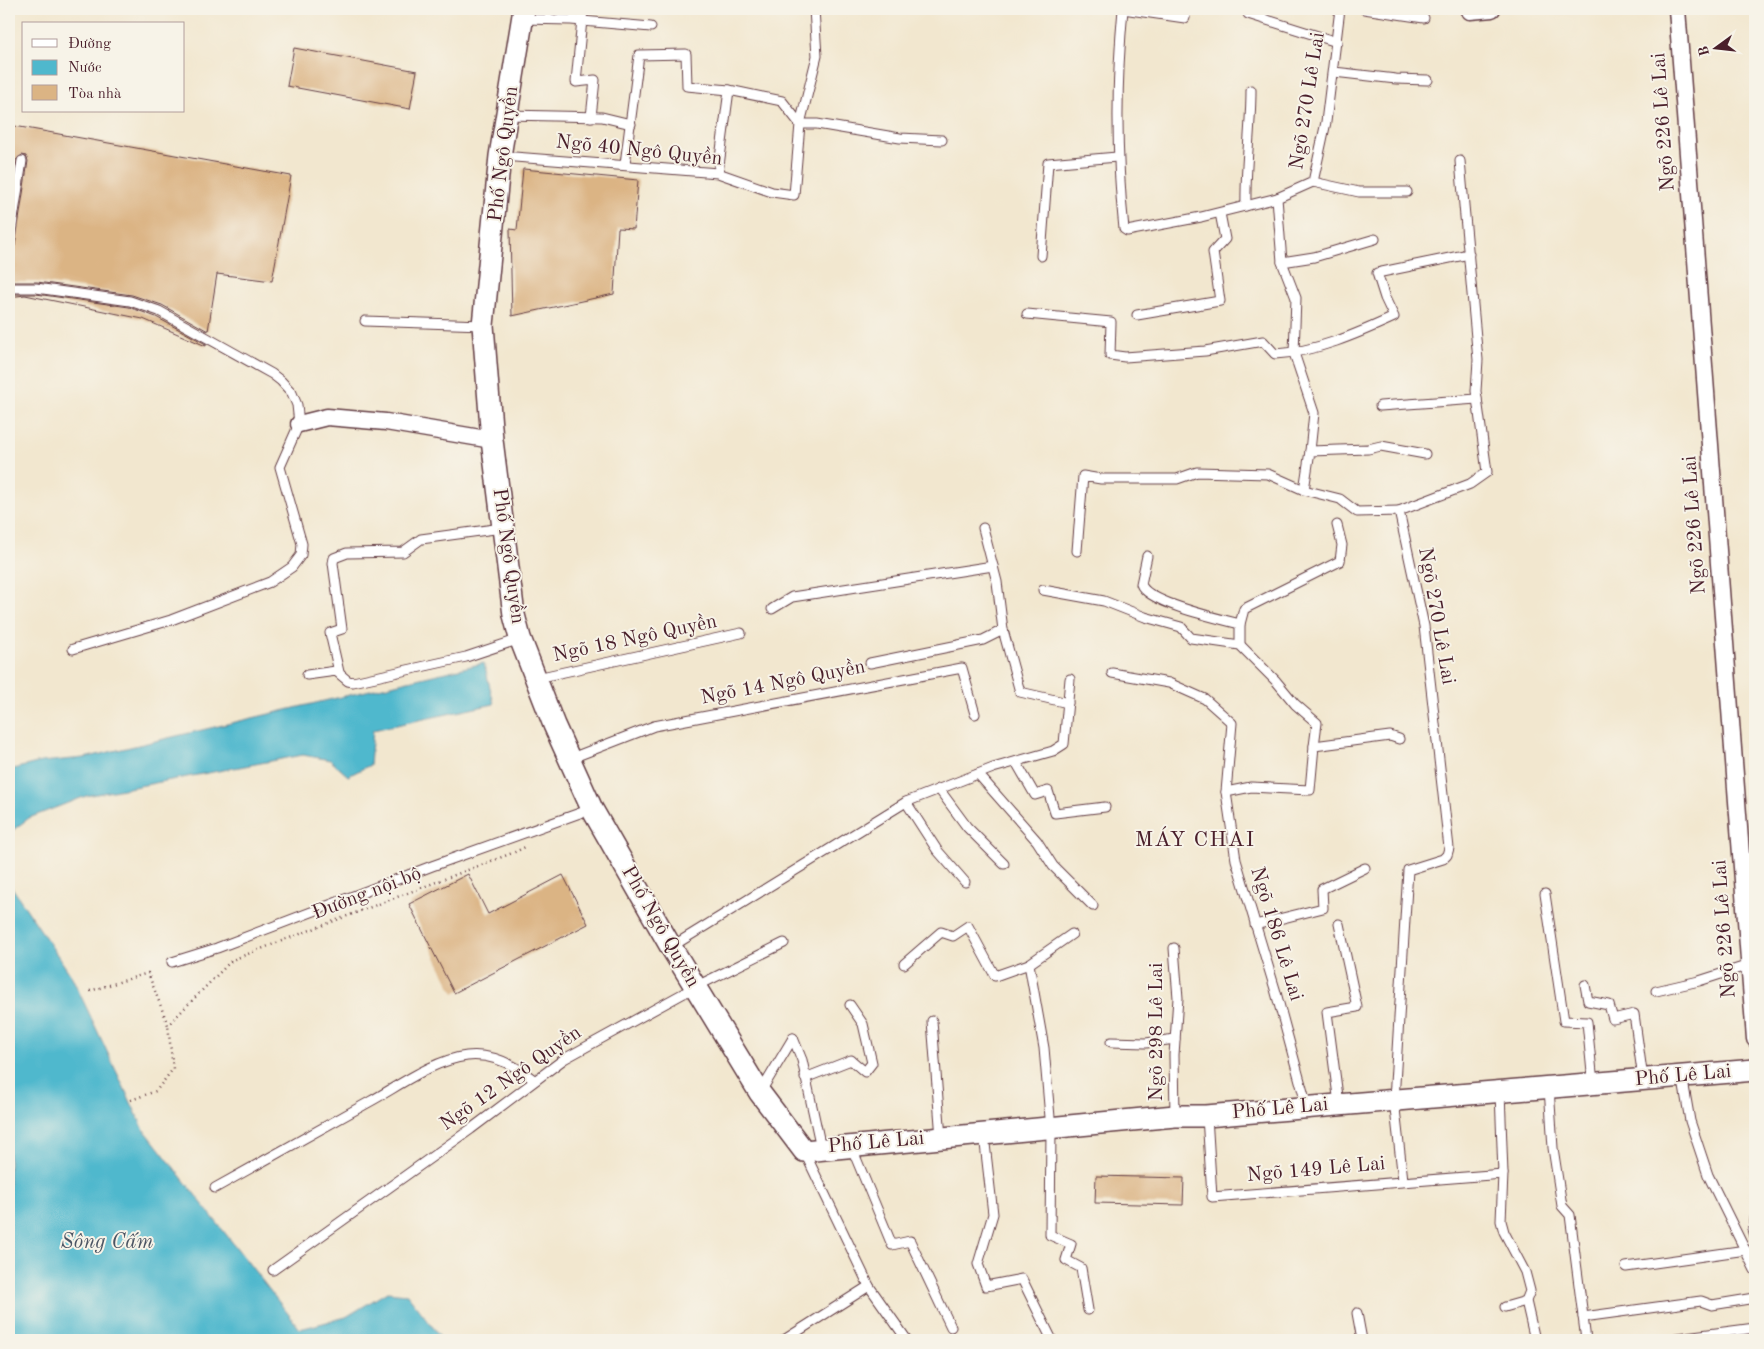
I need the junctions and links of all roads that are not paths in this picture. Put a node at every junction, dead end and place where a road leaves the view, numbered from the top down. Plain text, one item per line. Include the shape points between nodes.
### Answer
1 (583, 9) edge
2 (814, 9) edge
3 (1186, 9) edge
4 (1247, 9) edge
5 (1340, 9) edge
6 (1364, 9) edge
7 (1492, 9) edge
8 (1677, 9) edge
9 (1470, 11) dead end
10 (523, 14) edge
11 (1424, 18) dead end
12 (582, 21) junction
13 (650, 27) dead end
14 (1337, 42) junction
15 (1334, 72) junction
16 (1428, 80) dead end
17 (729, 90) junction
18 (1250, 90) dead end
19 (507, 115) junction
20 (591, 116) junction
21 (631, 124) junction
22 (800, 124) junction
23 (942, 140) dead end
24 (500, 156) junction
25 (1117, 157) junction
26 (22, 161) dead end
27 (1460, 161) dead end
28 (625, 164) junction
29 (718, 173) junction
30 (1312, 182) junction
31 (1407, 192) dead end
32 (1278, 198) junction
33 (1246, 206) junction
34 (1220, 213) junction
35 (1376, 239) dead end
36 (9, 245) edge
37 (1469, 254) junction
38 (1041, 256) dead end
39 (1282, 262) junction
40 (9, 288) edge
41 (1026, 314) dead end
42 (1137, 315) dead end
43 (365, 321) dead end
44 (483, 325) junction
45 (1294, 353) junction
46 (1477, 399) junction
47 (1380, 406) dead end
48 (299, 424) junction
49 (492, 440) junction
50 (1310, 451) junction
51 (1424, 454) dead end
52 (1304, 490) junction
53 (1399, 511) junction
54 (1337, 525) dead end
55 (502, 528) junction
56 (983, 528) dead end
57 (1077, 551) dead end
58 (1147, 556) dead end
59 (993, 566) junction
60 (1043, 590) dead end
61 (772, 609) dead end
62 (1240, 624) junction
63 (1003, 630) junction
64 (741, 633) dead end
65 (520, 638) junction
66 (1240, 646) junction
67 (74, 649) dead end
68 (870, 663) dead end
69 (339, 672) junction
70 (1112, 673) dead end
71 (307, 675) dead end
72 (536, 678) junction
73 (1070, 679) dead end
74 (1068, 703) junction
75 (975, 714) dead end
76 (1399, 739) dead end
77 (1314, 746) junction
78 (568, 759) junction
79 (1016, 762) junction
80 (978, 774) junction
81 (939, 789) junction
82 (1226, 792) junction
83 (906, 802) junction
84 (1105, 807) dead end
85 (592, 809) junction
86 (1004, 864) dead end
87 (1365, 868) dead end
88 (966, 882) dead end
89 (1545, 894) dead end
90 (1093, 906) dead end
91 (1339, 924) dead end
92 (1255, 925) junction
93 (1072, 934) dead end
94 (784, 943) dead end
95 (671, 947) junction
96 (1174, 948) dead end
97 (172, 962) dead end
98 (904, 964) dead end
99 (1029, 964) junction
100 (1749, 965) junction
101 (1585, 985) dead end
102 (695, 987) junction
103 (1656, 991) dead end
104 (850, 1005) dead end
105 (932, 1021) dead end
106 (1175, 1039) junction
107 (1755, 1039) edge
108 (1111, 1042) dead end
109 (1755, 1070) edge
110 (1682, 1075) junction
111 (805, 1078) junction
112 (1643, 1079) junction
113 (534, 1080) junction
114 (1593, 1083) junction
115 (1549, 1087) junction
116 (1500, 1091) junction
117 (760, 1093) junction
118 (1394, 1100) junction
119 (1338, 1104) junction
120 (1307, 1107) junction
121 (1175, 1116) junction
122 (1206, 1116) junction
123 (1051, 1128) junction
124 (984, 1134) junction
125 (941, 1138) junction
126 (851, 1146) junction
127 (812, 1149) junction
128 (1503, 1174) junction
129 (1404, 1180) junction
130 (215, 1188) dead end
131 (1755, 1217) edge
132 (1755, 1236) edge
133 (1746, 1250) junction
134 (1626, 1267) dead end
135 (273, 1270) dead end
136 (1755, 1270) edge
137 (869, 1286) junction
138 (1755, 1298) edge
139 (1526, 1302) junction
140 (1505, 1307) dead end
141 (1088, 1310) dead end
142 (1356, 1313) dead end
143 (1583, 1317) junction
144 (951, 1327) dead end
145 (1755, 1328) edge
146 (1670, 1339) dead end
147 (784, 1340) edge
148 (907, 1340) edge
149 (1052, 1340) edge
150 (1362, 1340) edge
151 (1534, 1340) edge
152 (1586, 1340) edge

1 - 12 lane
2 - 22 lane via 817,56
3 - 25 lane via 1185,18 1123,9 1117,75
4 - 14 lane via 1248,14
5 - 14 lane, Ngõ 270 Lê Lai
6 - 11 lane
7 - 9 street
8 - 100 street, Ngõ 226 Lê Lai
10 - 12 lane
10 - 19 street, Phố Ngô Quyền
12 - 13 lane
12 - 20 lane via 576,82 595,80
14 - 15 lane, Ngõ 270 Lê Lai
15 - 16 lane via 1396,80
15 - 30 lane, Ngõ 270 Lê Lai
17 - 21 lane via 687,86 686,54 639,54
17 - 22 lane via 782,101
17 - 29 lane
18 - 33 lane
19 - 20 lane
19 - 24 street, Phố Ngô Quyền
20 - 21 lane
21 - 28 lane
22 - 23 lane via 900,138
22 - 29 lane, Ngõ 40 Ngô Quyền via 794,195 772,192
24 - 28 lane, Ngõ 40 Ngô Quyền
24 - 44 street, Phố Ngô Quyền
25 - 34 lane, Ngõ 270 Lê Lai via 1125,231
25 - 38 lane via 1048,164
26 - 36 lane
27 - 37 lane
28 - 29 lane, Ngõ 40 Ngô Quyền
30 - 31 lane via 1360,192
30 - 32 lane, Ngõ 270 Lê Lai
32 - 33 lane, Ngõ 270 Lê Lai
32 - 39 lane
33 - 34 lane, Ngõ 270 Lê Lai
34 - 42 lane via 1225,239 1213,252 1220,301
35 - 39 lane
37 - 45 lane via 1377,273 1394,317
37 - 46 lane via 1478,360
39 - 45 lane via 1296,298
40 - 48 lane via 36,288 130,301 159,311 281,381 292,392
41 - 45 lane via 1111,322 1110,355 1125,357 1205,350 1263,341 1275,354
43 - 44 lane
44 - 49 street, Phố Ngô Quyền
45 - 50 lane via 1314,413
46 - 47 lane
46 - 53 lane via 1485,475 1470,484
48 - 49 street via 327,417 386,422
48 - 67 lane via 280,468 302,544 301,555 292,568 270,582 172,620
49 - 55 street, Phố Ngô Quyền
50 - 51 lane via 1381,446
50 - 52 lane
52 - 53 lane via 1340,499 1358,512
52 - 57 lane via 1268,474 1197,472 1177,479 1083,476
53 - 118 lane, Ngõ 270 Lê Lai via 1424,626 1449,848 1443,859 1408,870
54 - 62 lane via 1342,546 1340,561 1244,609
55 - 65 street, Phố Ngô Quyền
55 - 69 lane via 421,539 403,552 347,553 334,558 342,629 330,633
56 - 59 lane
58 - 62 lane via 1141,584 1146,592 1188,610
59 - 61 lane via 792,597
59 - 63 lane
60 - 66 lane via 1104,601 1181,627 1191,638
62 - 66 lane
63 - 68 lane via 983,640
63 - 74 lane via 1020,692
64 - 72 lane, Ngõ 18 Ngô Quyền
65 - 69 lane via 466,657 353,682
65 - 72 street, Phố Ngô Quyền
66 - 77 lane via 1317,723
69 - 71 lane
70 - 82 lane, Ngõ 186 Lê Lai via 1169,683 1205,700 1232,724
72 - 78 street, Phố Ngô Quyền
73 - 74 lane
74 - 79 lane via 1064,744 1053,751
75 - 78 lane, Ngõ 14 Ngô Quyền via 962,668 654,726
76 - 77 lane via 1390,736
77 - 82 lane via 1310,790 1251,787
78 - 85 street, Phố Ngô Quyền
79 - 80 lane
79 - 84 lane via 1035,795 1048,790 1055,813
80 - 81 lane
80 - 90 lane via 1036,841 1053,866
81 - 83 lane
81 - 86 lane via 967,827
82 - 92 lane, Ngõ 186 Lê Lai via 1236,860
83 - 88 lane via 937,850
83 - 95 lane
85 - 95 street, Phố Ngô Quyền
85 - 97 lane
87 - 92 lane via 1322,889 1323,908
89 - 114 lane via 1564,1021 1587,1022
91 - 119 lane via 1357,1007 1328,1012
92 - 120 lane, Ngõ 186 Lê Lai
93 - 99 lane
94 - 102 lane, Ngõ 12 Ngô Quyền
95 - 102 street, Phố Ngô Quyền
96 - 106 lane, Ngõ 298 Lê Lai via 1178,998
98 - 99 lane via 941,932 953,936 968,926 994,976
99 - 123 lane via 1044,1048
100 - 103 lane
100 - 107 street, Ngõ 226 Lê Lai
101 - 112 lane via 1588,1001 1609,1005 1613,1019 1634,1014
102 - 113 lane, Ngõ 12 Ngô Quyền via 572,1054
102 - 117 street, Phố Ngô Quyền
104 - 111 lane via 863,1024 872,1063 865,1072 851,1060
105 - 125 lane
106 - 108 lane via 1146,1043
106 - 121 lane, Ngõ 298 Lê Lai
109 - 110 street, Phố Lê Lai
110 - 112 street, Phố Lê Lai
110 - 133 lane via 1690,1121 1708,1175
111 - 117 lane via 793,1038
111 - 127 lane
112 - 114 street, Phố Lê Lai
113 - 130 lane via 516,1067 487,1057 456,1058 420,1074
113 - 135 lane, Ngõ 12 Ngô Quyền
114 - 115 street, Phố Lê Lai
115 - 116 street, Phố Lê Lai
115 - 143 lane via 1562,1206 1570,1215
116 - 118 street, Phố Lê Lai
116 - 128 lane
117 - 127 street, Phố Ngô Quyền
118 - 119 street, Phố Lê Lai
118 - 129 lane
119 - 120 street, Phố Lê Lai
120 - 122 street, Phố Lê Lai
121 - 122 street, Phố Lê Lai
121 - 123 street, Phố Lê Lai
122 - 129 lane, Ngõ 149 Lê Lai via 1212,1197
123 - 124 street, Phố Lê Lai
123 - 141 lane via 1050,1235 1071,1244 1066,1260 1081,1268
124 - 125 street, Phố Lê Lai
124 - 149 lane via 993,1214 978,1264 986,1286 1022,1279
125 - 126 street, Phố Lê Lai
126 - 127 street, Phố Lê Lai
126 - 144 lane via 892,1245 910,1241
127 - 137 lane
128 - 129 lane, Ngõ 149 Lê Lai
128 - 139 lane via 1501,1221 1525,1272 1530,1291
131 - 132 lane
133 - 134 lane
133 - 136 lane
137 - 147 lane
137 - 148 lane
138 - 143 lane
139 - 140 lane
139 - 151 lane
142 - 150 lane
143 - 152 lane
145 - 146 lane

